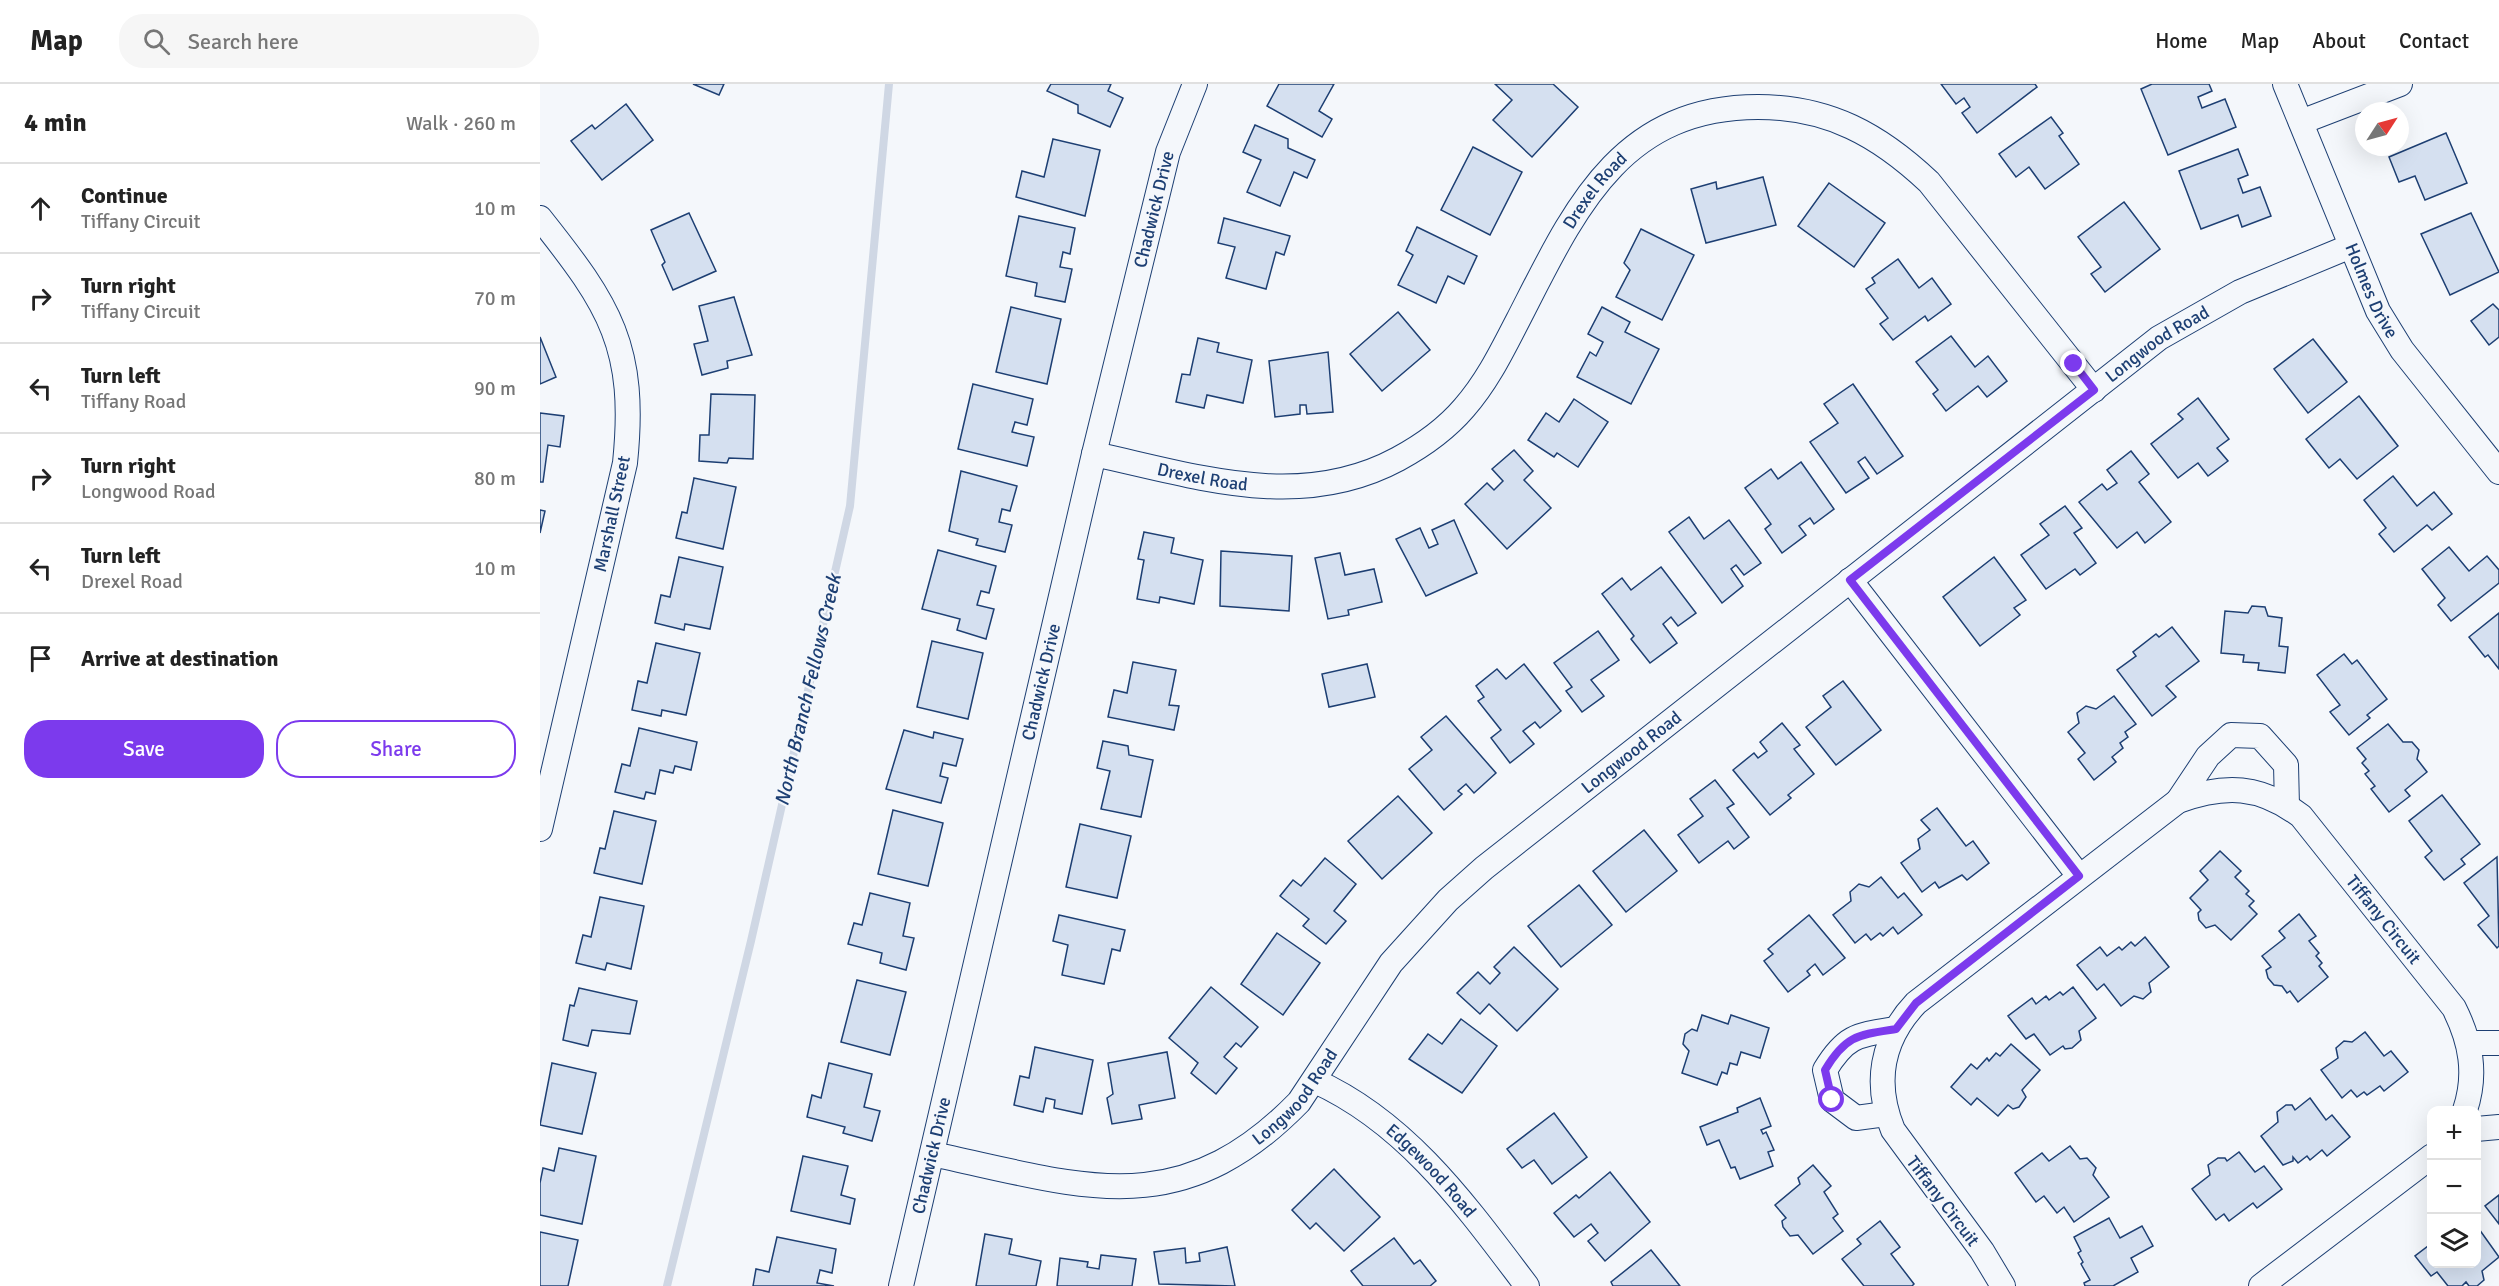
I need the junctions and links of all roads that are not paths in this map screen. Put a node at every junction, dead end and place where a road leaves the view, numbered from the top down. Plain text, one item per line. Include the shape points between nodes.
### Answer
1 (1196, 84) edge
2 (2285, 84) edge
3 (2400, 84) edge
4 (2301, 122) junction
5 (540, 218) edge
6 (2350, 246) junction
7 (2094, 390) junction
8 (1094, 454) junction
9 (2499, 472) edge
10 (1850, 580) junction
11 (2178, 801) junction
12 (2288, 806) junction
13 (540, 829) edge
14 (2079, 876) junction
15 (1896, 1029) junction
16 (2469, 1043) junction
17 (2499, 1043) edge
18 (1315, 1081) junction
19 (2466, 1106) edge
20 (1886, 1114) junction
21 (2499, 1127) edge
22 (2481, 1129) edge
23 (932, 1154) junction
24 (2427, 1160) edge
25 (901, 1286) edge
26 (1527, 1286) edge
27 (2003, 1286) edge
28 (2261, 1286) edge

1 - 8 street, Chadwick Drive via 1168,152
2 - 4 street, Holmes Drive
3 - 4 street
4 - 6 street, Holmes Drive
5 - 13 street, Marshall Street via 597,293 613,325 628,384 630,420 625,463
6 - 7 street, Longwood Road via 2207,310 2159,338
6 - 9 street, Holmes Drive via 2378,311 2402,350
7 - 8 street, Drexel Road via 1929,182 1898,153 1860,129 1821,115 1779,107 1737,107 1674,123 1645,139 1601,177 1563,233 1481,386 1443,428 1398,459 1339,482 1275,488 1236,485
7 - 10 street, Longwood Road
8 - 23 street, Chadwick Drive
10 - 14 street
10 - 18 street, Longwood Road via 1492,861 1448,900 1391,963
11 - 12 street, Tiffany Circuit via 2207,790 2243,790
11 - 12 street, Tiffany Circuit via 2208,756 2231,735 2260,736 2286,765
11 - 14 street, Tiffany Circuit
12 - 16 street, Tiffany Circuit via 2301,816 2454,1008
14 - 15 street, Tiffany Circuit via 1916,1003
15 - 20 street, Tiffany Circuit via 1888,1045 1881,1079
15 - 20 street via 1865,1034 1839,1046 1825,1070 1832,1100 1856,1118
16 - 17 street
16 - 19 street, Tiffany Circuit via 2472,1079
18 - 23 street, Longwood Road via 1280,1122 1243,1150 1196,1174 1154,1185 1085,1186
18 - 26 street, Edgewood Road via 1353,1100 1395,1131 1435,1170
20 - 27 street, Tiffany Circuit via 1902,1146 1982,1251
21 - 22 street
23 - 25 street, Chadwick Drive
24 - 28 street

